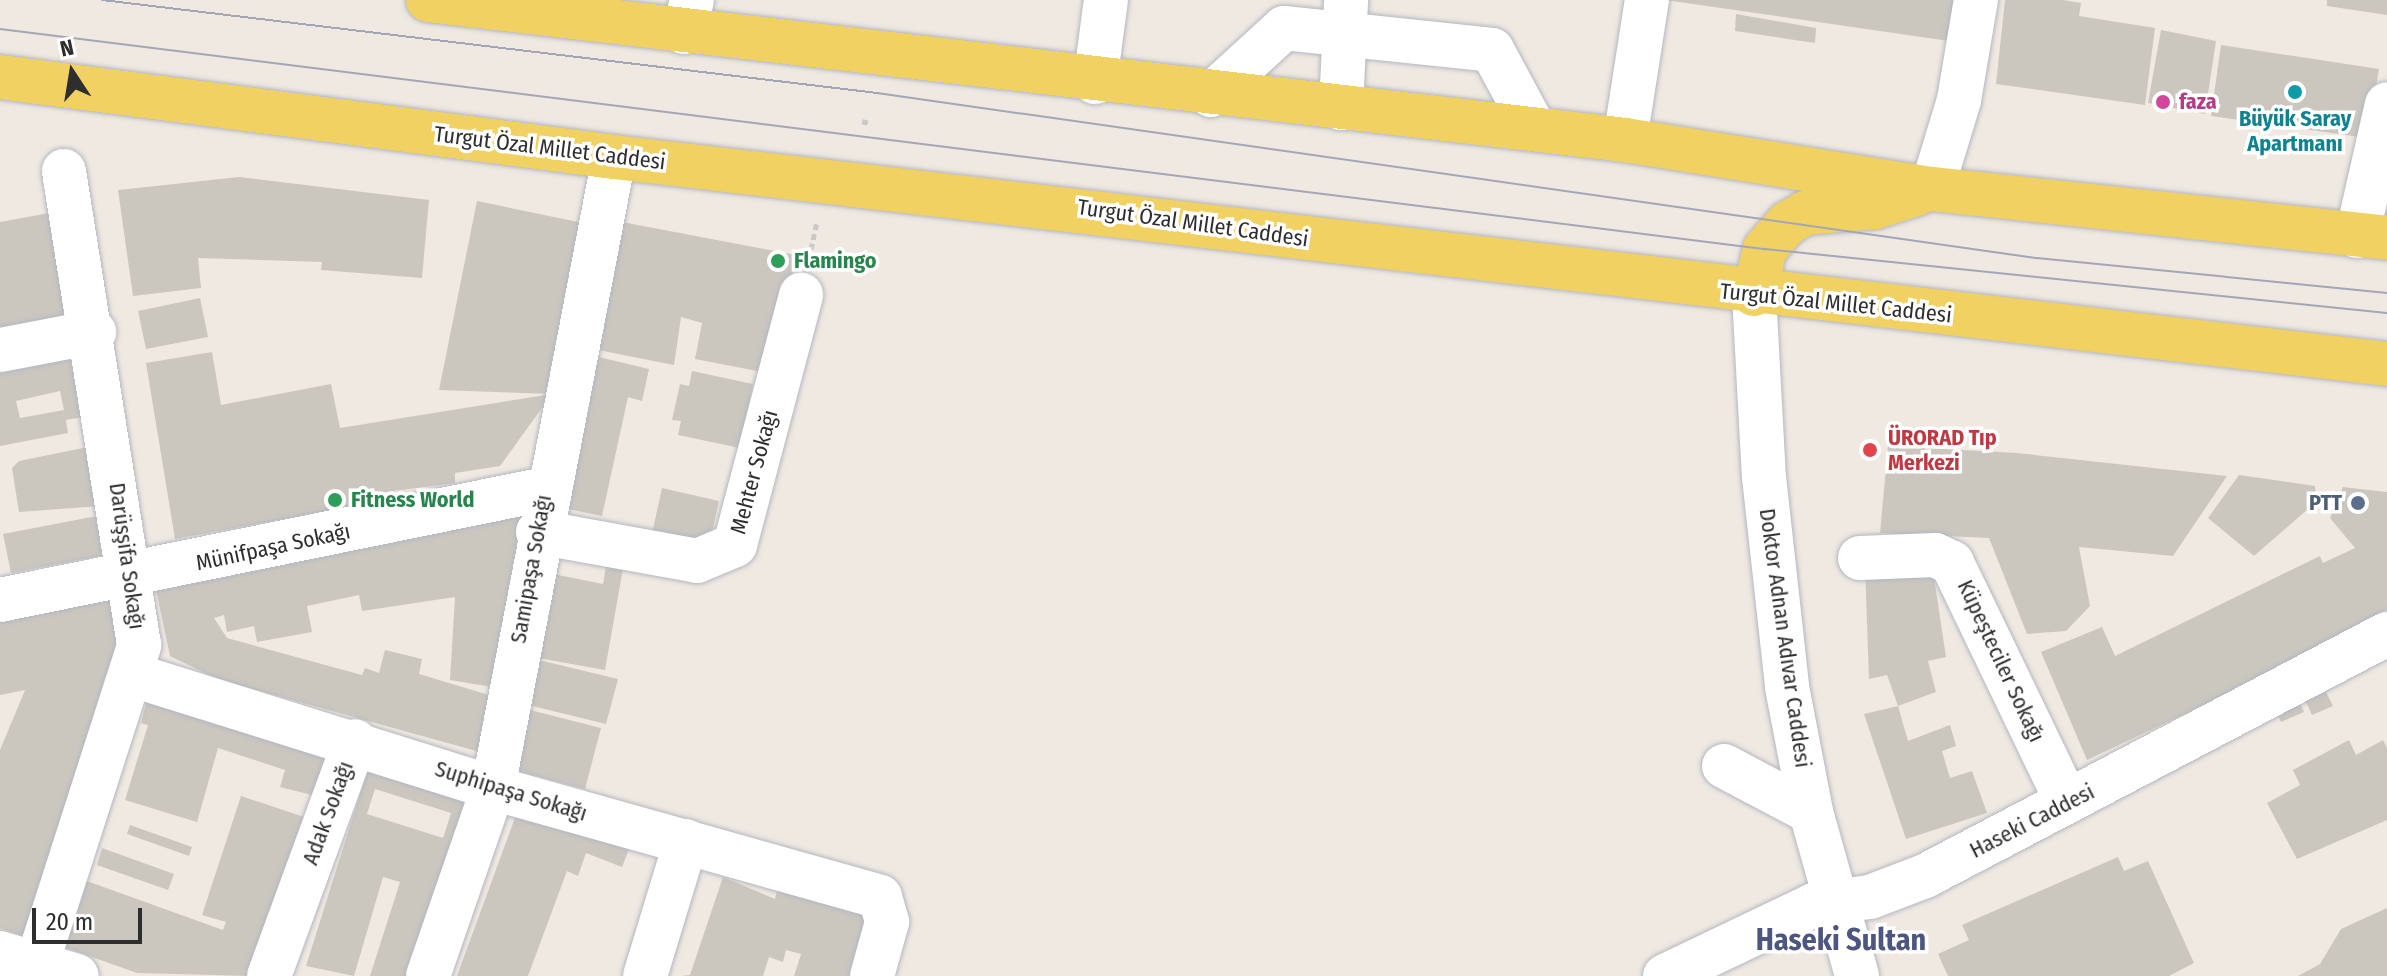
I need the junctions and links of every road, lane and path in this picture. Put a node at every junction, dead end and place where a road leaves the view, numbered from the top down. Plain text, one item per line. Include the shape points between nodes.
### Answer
1 (428, 0) edge
2 (1106, 0) edge
3 (1647, 0) edge
4 (1976, 0) edge
5 (688, 16) edge
6 (1346, 17) edge
7 (0, 77) edge
8 (1095, 82) junction
9 (1211, 95) junction
10 (2387, 104) edge
11 (1341, 108) junction
12 (862, 121) dead end
13 (872, 124) dead end
14 (1534, 128) junction
15 (1625, 140) junction
16 (614, 157) junction
17 (64, 171) dead end
18 (1932, 189) junction
19 (2372, 237) edge
20 (1754, 294) junction
21 (801, 295) dead end
22 (94, 332) junction
23 (0, 350) edge
24 (2387, 364) edge
25 (545, 489) junction
26 (538, 532) junction
27 (1860, 558) dead end
28 (133, 577) junction
29 (0, 600) edge
30 (2381, 648) edge
31 (133, 675) junction
32 (355, 741) junction
33 (1724, 766) dead end
34 (493, 788) junction
35 (2067, 802) junction
36 (1811, 812) junction
37 (686, 841) junction
38 (1835, 900) junction
39 (37, 967) edge
40 (269, 976) edge
41 (428, 976) edge
42 (645, 976) edge
43 (872, 976) edge
44 (1665, 976) edge
45 (1857, 976) edge

1 - 5 main road
2 - 8 street
3 - 15 street
4 - 18 street via 1959,100
5 - 8 main road
6 - 9 street via 1284,28
6 - 11 street
6 - 14 street via 1492,50
7 - 16 main road, Turgut Özal Millet Caddesi
8 - 9 main road
9 - 11 main road
10 - 19 street
11 - 14 main road
12 - 13 path
14 - 15 main road
15 - 18 main road
16 - 20 main road, Turgut Özal Millet Caddesi via 999,197
16 - 25 street, Samipaşa Sokağı
17 - 22 street, Darüşşifa Sokağı
18 - 19 main road
18 - 20 main road via 1875,207 1805,213 1788,223 1765,249
20 - 24 main road, Turgut Özal Millet Caddesi
20 - 36 street, Doktor Adnan Adıvar Caddesi via 1764,477 1787,687
21 - 26 street, Mehter Sokağı via 735,545 697,561
22 - 23 street
22 - 28 street, Darüşşifa Sokağı
25 - 26 street, Samipaşa Sokağı
25 - 28 street, Münifpaşa Sokağı
26 - 34 street, Samipaşa Sokağı
27 - 35 street, Küpeşteciler Sokağı via 1935,555 1963,576
28 - 29 street, Münifpaşa Sokağı
28 - 31 street, Darüşşifa Sokağı via 139,645
30 - 35 street, Haseki Caddesi
31 - 32 street, Suphipaşa Sokağı
31 - 39 street, Darüşşifa Sokağı
32 - 34 street, Suphipaşa Sokağı
32 - 40 street, Adak Sokağı
33 - 36 street
34 - 37 street, Suphipaşa Sokağı
34 - 41 street, Samipaşa Sokağı
35 - 38 street, Haseki Caddesi via 1925,876 1870,897
36 - 38 street, Doktor Adnan Adıvar Caddesi
37 - 42 street
37 - 43 street, Suphipaşa Sokağı via 888,905
38 - 44 street, Haseki Caddesi
38 - 45 street, Doktor Adnan Adıvar Caddesi

